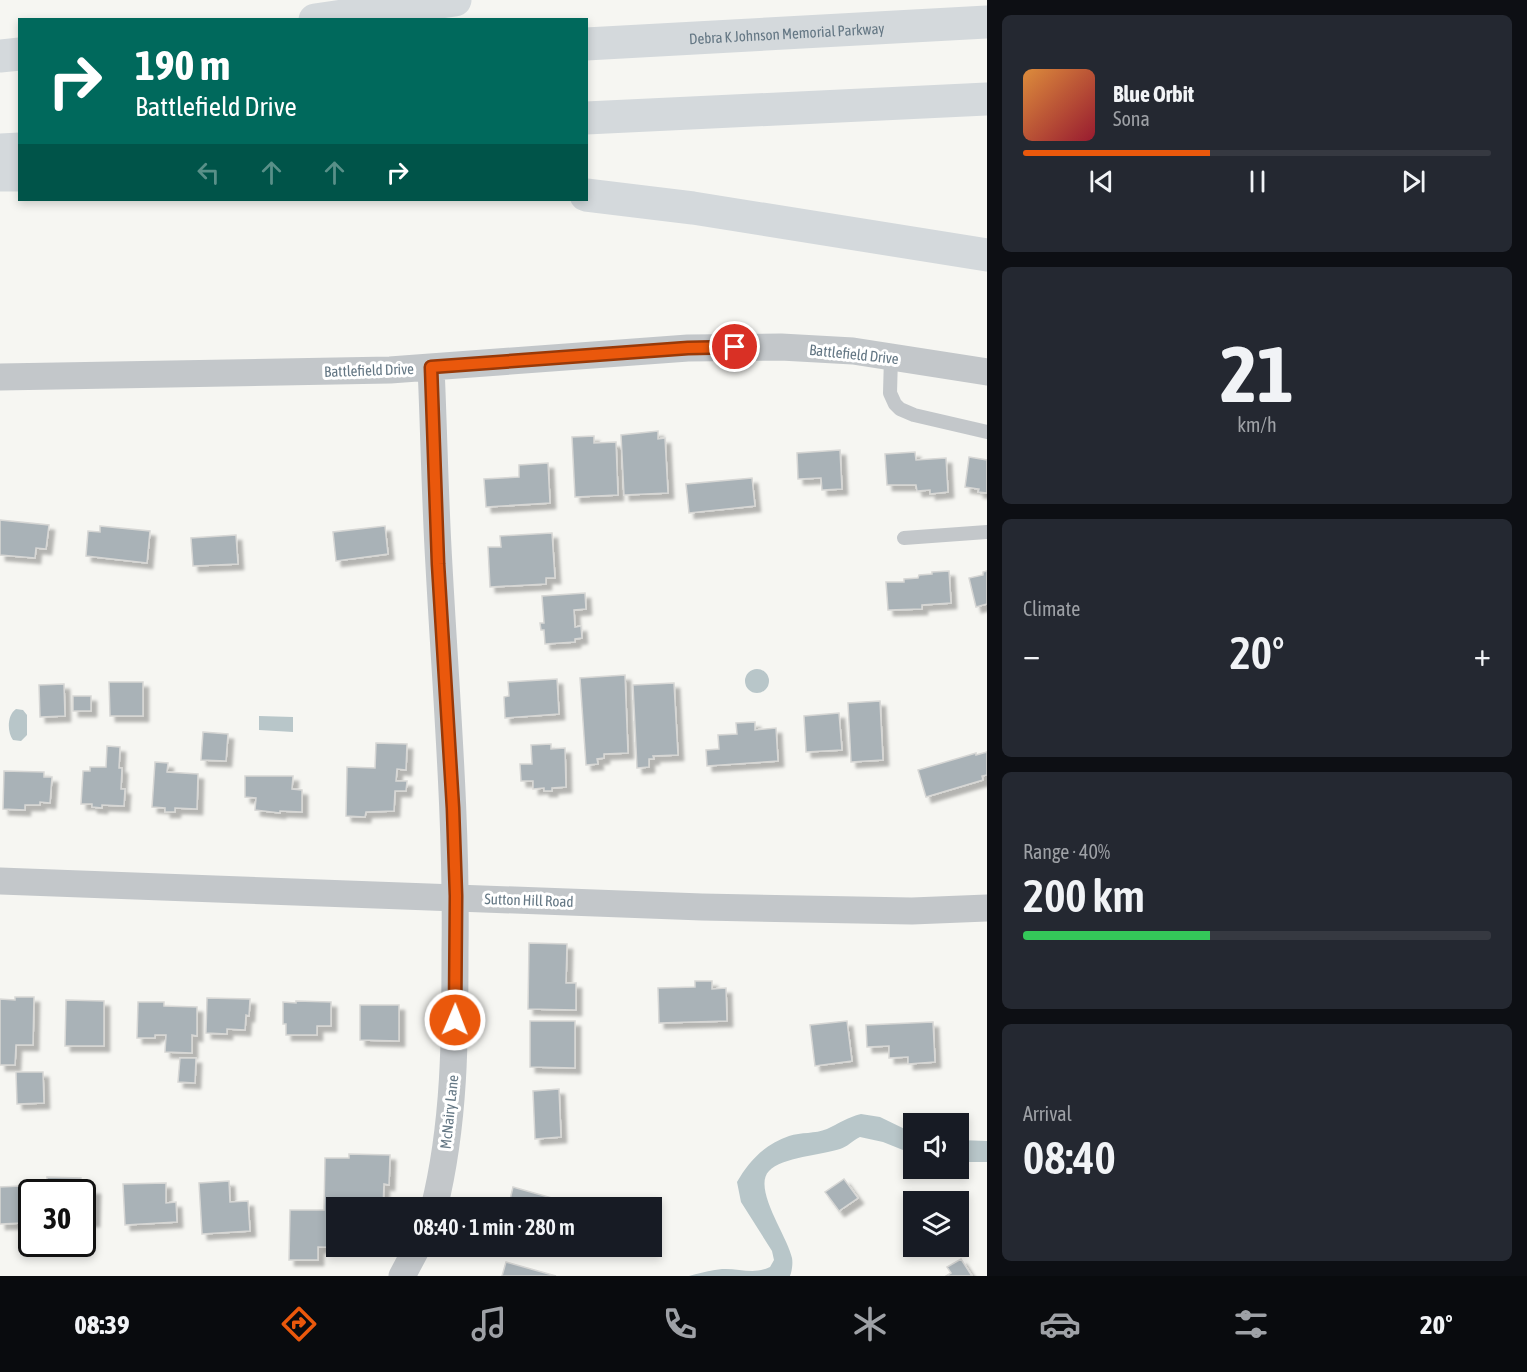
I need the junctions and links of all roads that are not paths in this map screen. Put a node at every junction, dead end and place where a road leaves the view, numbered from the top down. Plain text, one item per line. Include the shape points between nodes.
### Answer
1 (455, 0) edge
2 (329, 18) edge
3 (987, 22) edge
4 (588, 44) edge
5 (18, 54) edge
6 (0, 56) edge
7 (0, 63) edge
8 (18, 63) edge
9 (987, 99) edge
10 (588, 118) edge
11 (18, 149) edge
12 (0, 150) edge
13 (0, 175) edge
14 (18, 175) edge
15 (588, 195) edge
16 (987, 255) edge
17 (891, 357) junction
18 (431, 367) junction
19 (987, 372) edge
20 (0, 377) edge
21 (987, 432) edge
22 (987, 532) edge
23 (904, 538) dead end
24 (0, 881) edge
25 (456, 896) junction
26 (987, 909) edge
27 (437, 1197) edge
28 (412, 1257) edge
29 (402, 1276) edge

1 - 2 highway
3 - 4 highway, Debra K Johnson Memorial Parkway
5 - 6 highway
7 - 8 highway
9 - 10 highway
11 - 12 highway
13 - 14 highway
15 - 16 highway
17 - 18 street, Battlefield Drive via 781,347 688,348
17 - 19 street, Battlefield Drive
17 - 21 lane via 890,393 900,409
18 - 20 street, Battlefield Drive
18 - 25 street, McNairy Lane
22 - 23 lane
24 - 25 street, Sutton Hill Road
25 - 26 street, Sutton Hill Road via 702,907
25 - 27 street, McNairy Lane via 451,1120
28 - 29 street

